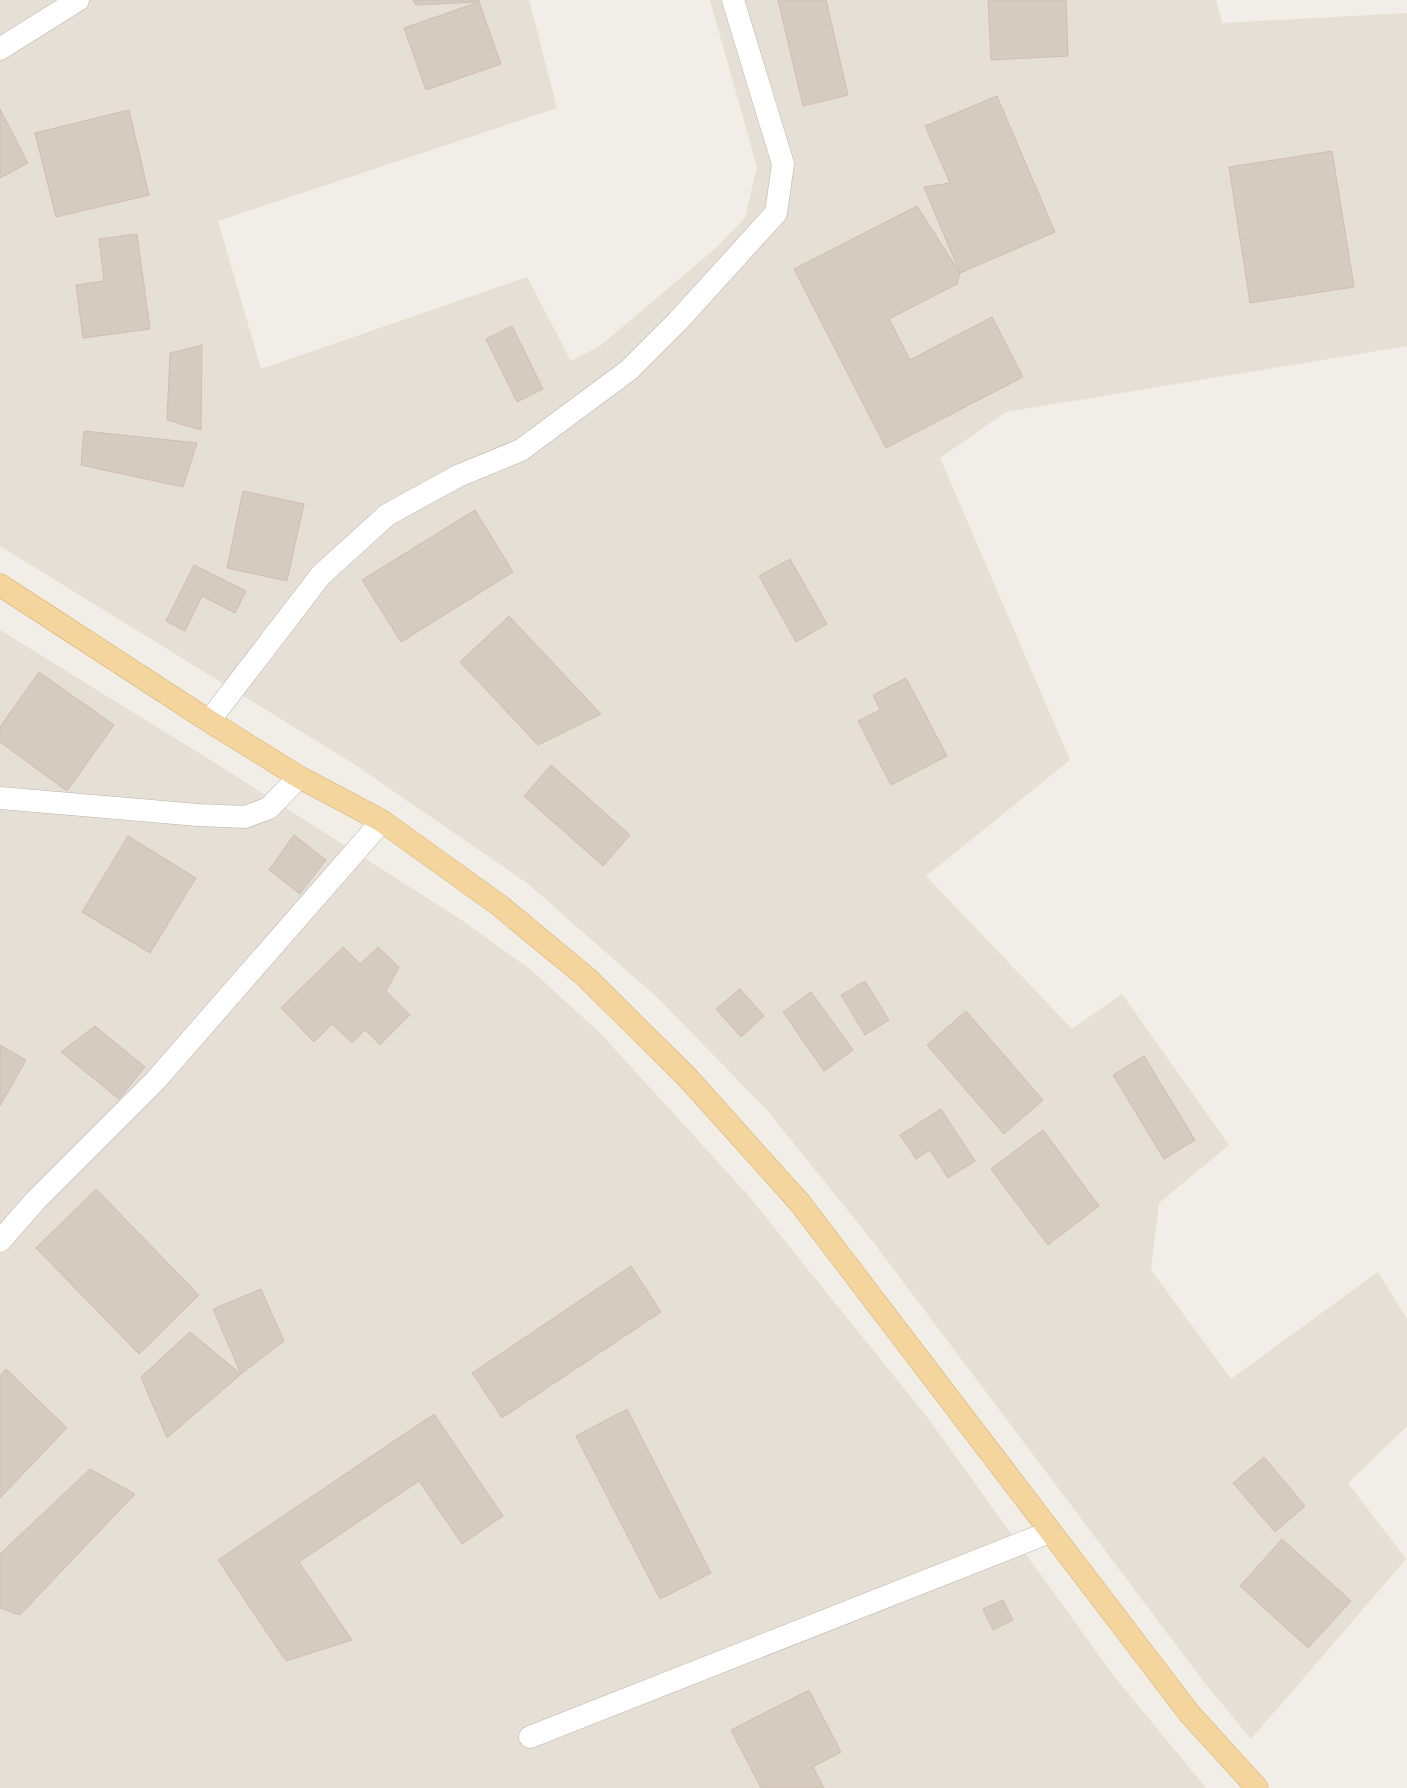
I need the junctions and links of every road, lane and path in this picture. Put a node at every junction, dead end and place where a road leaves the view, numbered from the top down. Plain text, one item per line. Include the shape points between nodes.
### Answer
1 (78, 0) edge
2 (733, 0) edge
3 (0, 49) edge
4 (0, 585) edge
5 (209, 721) junction
6 (299, 777) junction
7 (0, 798) edge
8 (382, 821) junction
9 (0, 1241) edge
10 (1050, 1532) junction
11 (530, 1737) dead end
12 (1257, 1788) edge

1 - 3 street
2 - 5 street via 783,164 776,213 678,321 628,370 521,450 458,476 381,520 321,575
4 - 5 main road
5 - 6 main road
6 - 7 street via 269,808 245,817
6 - 8 main road
8 - 9 street via 155,1081 36,1200
8 - 10 main road via 499,906 586,977 688,1077 800,1203
10 - 11 street
10 - 12 main road via 1189,1713

